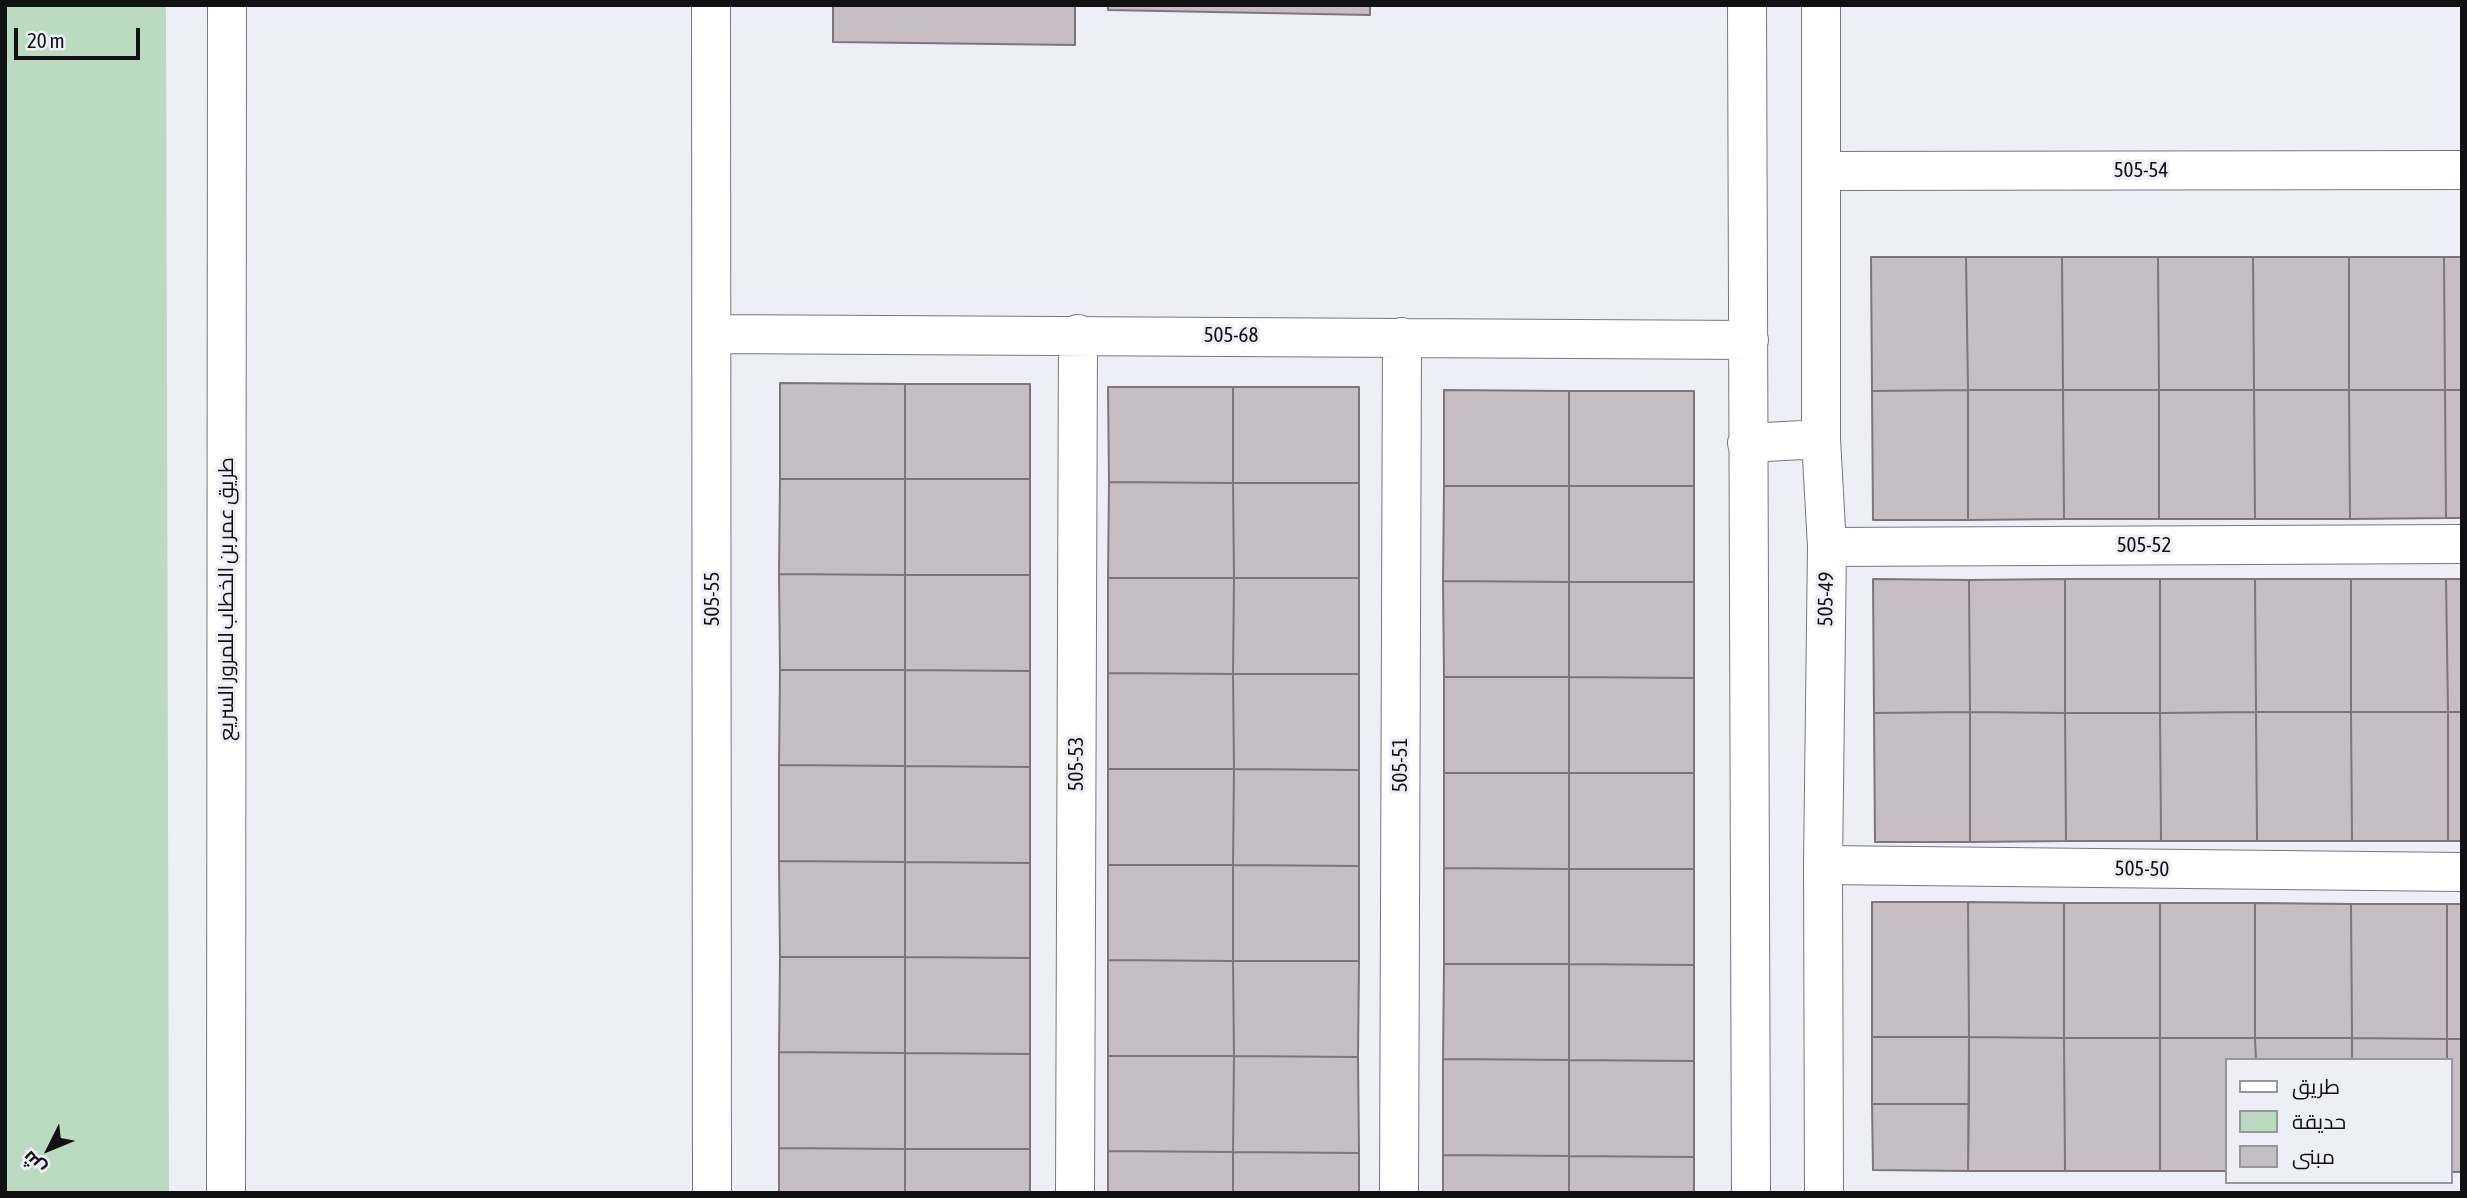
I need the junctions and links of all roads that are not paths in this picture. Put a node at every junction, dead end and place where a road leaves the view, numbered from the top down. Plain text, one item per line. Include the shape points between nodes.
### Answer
1 (227, 5) edge
2 (711, 5) edge
3 (1747, 5) edge
4 (1821, 5) edge
5 (2462, 170) edge
6 (1821, 171) junction
7 (712, 334) junction
8 (1078, 334) junction
9 (1402, 337) junction
10 (1749, 340) junction
11 (1821, 439) junction
12 (1747, 443) junction
13 (2462, 544) edge
14 (1827, 547) junction
15 (1823, 865) junction
16 (2462, 872) edge
17 (226, 1193) edge
18 (712, 1193) edge
19 (1075, 1193) edge
20 (1399, 1193) edge
21 (1751, 1193) edge
22 (1824, 1193) edge

1 - 17 main road, طريق عمر بن الخطاب للمرور السريع
2 - 7 main road, 505-55
3 - 10 main road
4 - 6 main road, 505-49
5 - 6 main road, 505-54
6 - 11 main road, 505-49
7 - 8 main road, 505-68
7 - 18 main road, 505-55
8 - 9 main road, 505-68
8 - 19 main road, 505-53
9 - 10 main road, 505-68
9 - 20 main road, 505-51
10 - 12 main road
11 - 12 main road
11 - 14 main road, 505-49
12 - 21 main road
13 - 14 main road, 505-52
14 - 15 main road, 505-49
15 - 16 main road, 505-50
15 - 22 main road, 505-49

